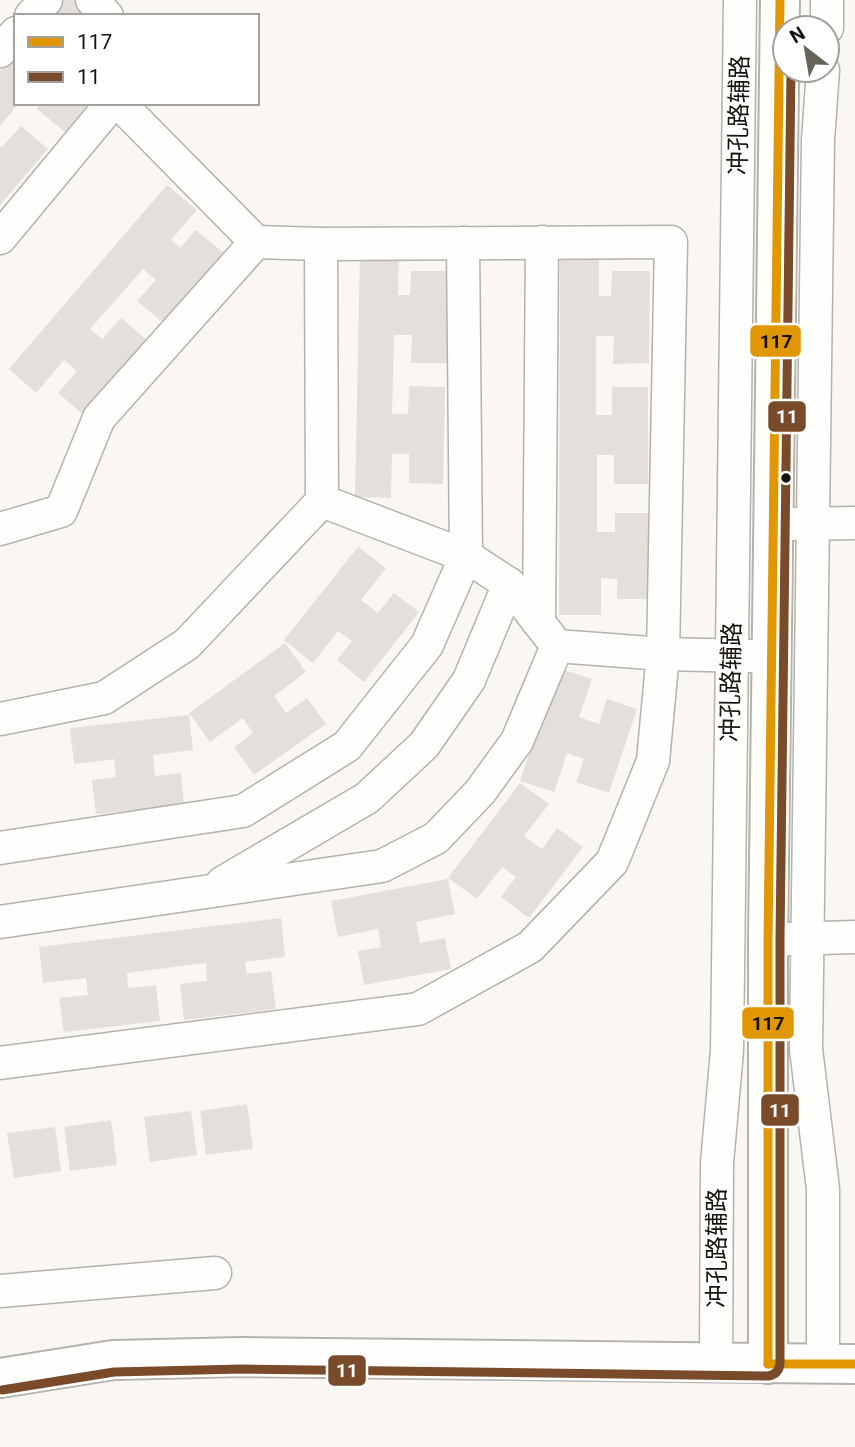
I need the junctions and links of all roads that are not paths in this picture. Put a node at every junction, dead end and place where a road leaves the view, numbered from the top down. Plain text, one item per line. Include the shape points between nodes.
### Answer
1 (46, 0) edge
2 (92, 0) edge
3 (740, 0) edge
4 (780, 0) edge
5 (33, 14) edge
6 (105, 14) edge
7 (14, 35) edge
8 (0, 51) edge
9 (822, 84) edge
10 (110, 105) edge
11 (121, 105) edge
12 (0, 238) edge
13 (256, 242) junction
14 (542, 242) junction
15 (463, 243) junction
16 (321, 244) junction
17 (322, 502) junction
18 (855, 523) edge
19 (734, 524) junction
20 (813, 524) junction
21 (773, 525) junction
22 (0, 529) edge
23 (466, 556) junction
24 (509, 584) junction
25 (548, 635) junction
26 (663, 654) junction
27 (732, 655) junction
28 (771, 656) junction
29 (0, 719) edge
30 (0, 848) edge
31 (206, 892) junction
32 (0, 922) edge
33 (855, 937) edge
34 (807, 938) junction
35 (768, 939) junction
36 (0, 1063) edge
37 (215, 1273) dead end
38 (0, 1291) edge
39 (716, 1363) junction
40 (768, 1364) junction
41 (839, 1364) edge
42 (0, 1378) edge

1 - 5 street
2 - 6 street
3 - 19 street, 冲孔路辅路
4 - 21 main road
7 - 8 street
9 - 20 street via 817,153
10 - 12 street
11 - 13 street
13 - 16 street
13 - 22 street via 99,418 61,511
14 - 15 street
14 - 25 street
14 - 26 street via 671,242
15 - 16 street
15 - 23 street
16 - 17 street
17 - 23 street
17 - 29 street via 187,644 104,698
18 - 20 street
19 - 21 street
19 - 27 street, 冲孔路辅路
20 - 21 street
20 - 34 street
21 - 28 main road
23 - 24 street
23 - 30 street via 427,645 347,746 243,811
24 - 25 street
24 - 31 street via 469,680 424,745 367,798
25 - 26 street
25 - 31 street via 517,741 480,792 436,838 382,866
26 - 27 street
26 - 36 street via 653,761 612,862 530,947 418,1009
27 - 28 street
27 - 39 street, 冲孔路辅路 via 727,1051 717,1163
28 - 35 main road
31 - 32 street
33 - 34 street
34 - 35 street
34 - 41 street via 806,1049
35 - 40 main road
37 - 38 street
39 - 40 main road
39 - 42 main road via 229,1357 113,1360
40 - 41 main road

